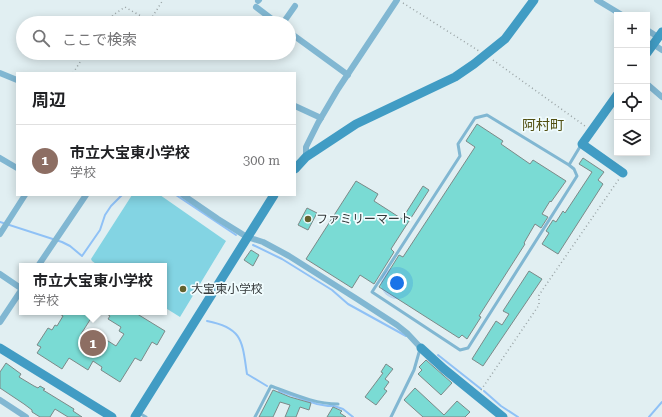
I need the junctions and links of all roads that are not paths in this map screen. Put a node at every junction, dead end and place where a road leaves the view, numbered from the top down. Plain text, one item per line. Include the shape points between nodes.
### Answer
1 (398, 0) edge
2 (534, 0) edge
3 (597, 0) edge
4 (258, 3) edge
5 (295, 6) dead end
6 (617, 12) edge
7 (270, 16) edge
8 (288, 16) edge
9 (296, 37) edge
10 (658, 37) edge
11 (650, 49) edge
12 (662, 50) edge
13 (0, 73) edge
14 (348, 75) junction
15 (16, 80) edge
16 (650, 87) edge
17 (662, 97) edge
18 (614, 99) edge
19 (296, 106) edge
20 (321, 118) junction
21 (582, 144) junction
22 (306, 157) junction
23 (0, 158) edge
24 (569, 165) junction
25 (16, 167) edge
26 (296, 168) edge
27 (623, 173) road end
28 (24, 196) edge
29 (85, 196) edge
30 (184, 196) edge
31 (273, 196) edge
32 (0, 234) edge
33 (247, 237) junction
34 (40, 263) edge
35 (0, 274) edge
36 (19, 287) edge
37 (19, 294) edge
38 (0, 322) edge
39 (0, 348) edge
40 (421, 348) junction
41 (0, 400) edge
42 (338, 404) dead end
43 (139, 415) edge
44 (26, 417) edge
45 (112, 417) edge
46 (256, 417) edge
47 (391, 417) edge
48 (503, 417) edge

1 - 14 street
2 - 22 street via 505,39 486,55 455,76 356,124
3 - 6 street
4 - 7 street
5 - 8 street
9 - 14 street
10 - 11 street
10 - 12 street
13 - 15 street
14 - 20 street
16 - 17 street
18 - 21 street
19 - 20 street
20 - 22 street via 306,146
21 - 24 lane
21 - 27 street
22 - 26 street
23 - 25 street
24 - 24 lane via 487,114 475,118 458,144 460,156 372,292 460,350 468,348 577,176
28 - 32 street
29 - 34 street
30 - 33 street
31 - 33 street
33 - 40 street via 263,242 289,256 357,299 397,325
33 - 43 street
35 - 36 street
37 - 38 street
39 - 45 street
40 - 47 lane via 414,370
40 - 48 street
41 - 44 street
42 - 46 lane via 327,404 297,396 271,386

